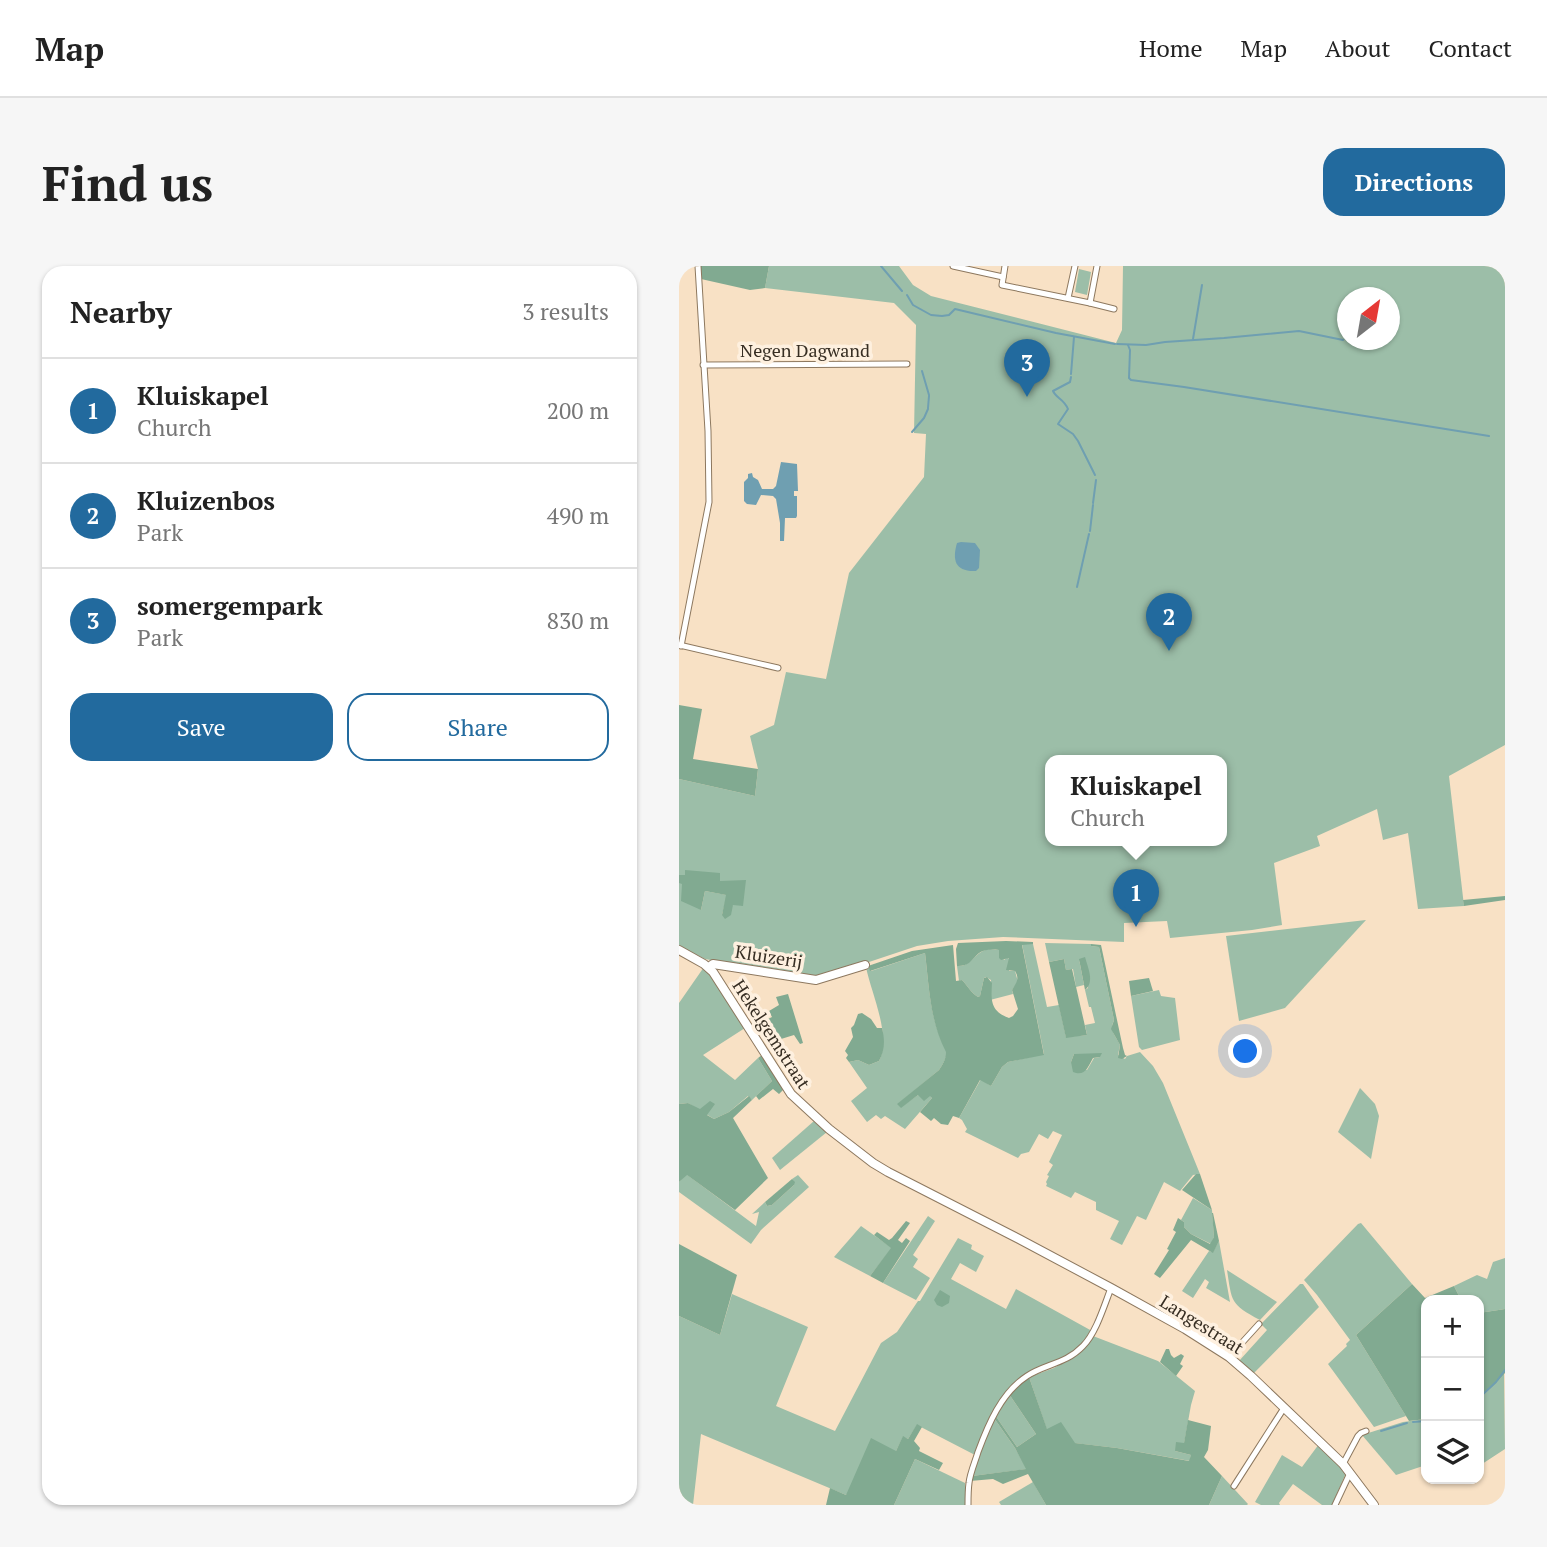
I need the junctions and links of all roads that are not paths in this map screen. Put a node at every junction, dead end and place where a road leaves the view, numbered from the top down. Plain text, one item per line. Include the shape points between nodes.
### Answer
1 (698, 266) edge
2 (953, 266) edge
3 (1005, 266) edge
4 (1075, 266) edge
5 (1097, 266) edge
6 (981, 269) edge
7 (1003, 277) junction
8 (1068, 298) junction
9 (1090, 303) junction
10 (1114, 309) dead end
11 (907, 364) dead end
12 (703, 365) junction
13 (680, 645) edge
14 (778, 668) dead end
15 (679, 950) edge
16 (865, 965) dead end
17 (709, 968) junction
18 (1022, 1240) joint
19 (1111, 1288) junction
20 (1259, 1324) dead end
21 (1229, 1357) junction
22 (1284, 1408) junction
23 (1366, 1431) dead end
24 (1343, 1464) junction
25 (1351, 1473) junction
26 (1234, 1486) dead end
27 (968, 1505) edge
28 (1335, 1505) edge
29 (1374, 1505) edge

1 - 12 street
2 - 6 street
3 - 7 street
4 - 8 street
5 - 9 street
6 - 7 street
7 - 8 street via 1002,285
8 - 9 street
9 - 10 street
11 - 12 street, Negen Dagwand
12 - 13 street via 709,502
13 - 14 street
15 - 17 street, Hekelgemstraat
16 - 17 street, Kluizerij via 816,980 713,964
17 - 18 street, Hekelgemstraat via 785,1086 809,1112 873,1163
18 - 19 street, Langestraat
19 - 21 street, Langestraat
19 - 27 street via 1083,1346 1060,1363 1026,1376 996,1410 972,1469
20 - 21 street
21 - 22 street, Langestraat
22 - 24 street, Langestraat
22 - 26 street
23 - 24 street via 1358,1436
24 - 25 street, Langestraat
25 - 28 street
25 - 29 street, Langestraat

